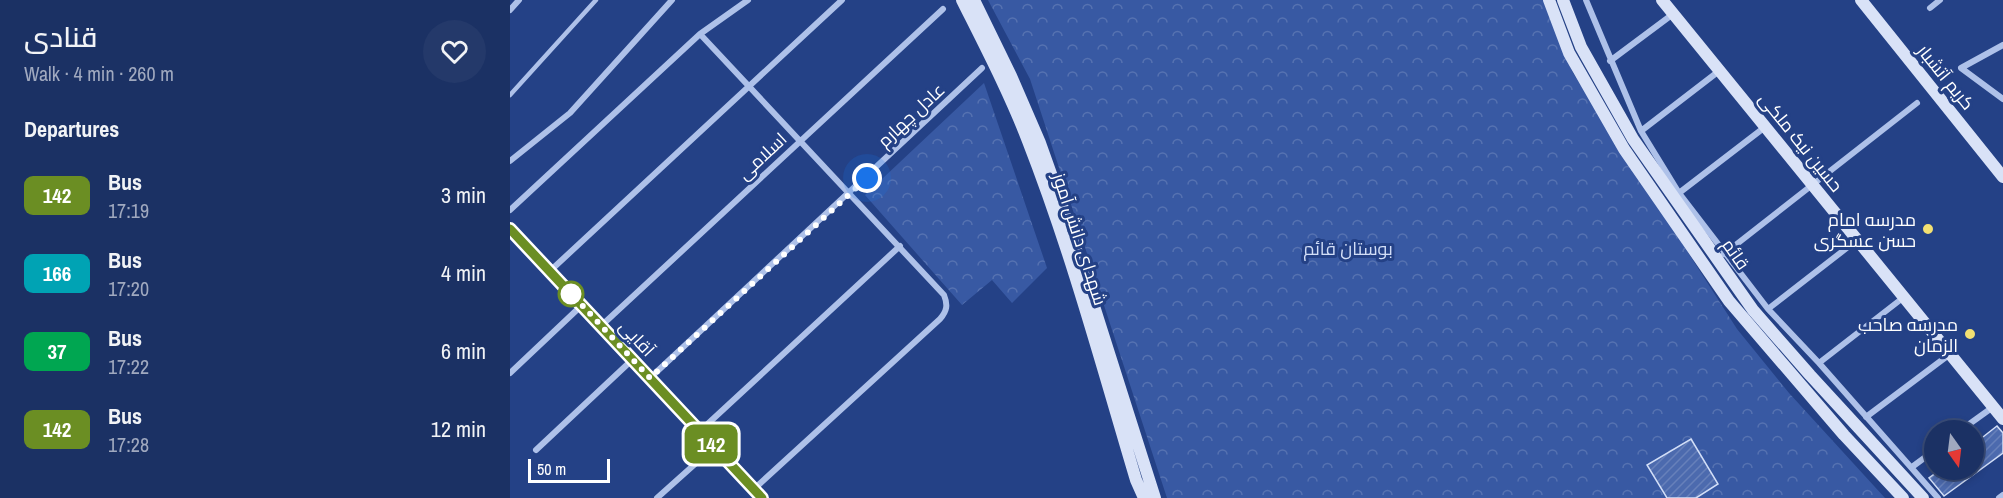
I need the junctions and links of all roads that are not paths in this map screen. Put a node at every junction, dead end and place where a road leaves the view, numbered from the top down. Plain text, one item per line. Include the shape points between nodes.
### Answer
1 (519, 0) edge
2 (596, 0) edge
3 (672, 0) edge
4 (748, 0) edge
5 (842, 0) edge
6 (962, 0) edge
7 (974, 0) edge
8 (1549, 0) edge
9 (1563, 0) edge
10 (1586, 0) edge
11 (1662, 0) edge
12 (1861, 0) edge
13 (1940, 0) edge
14 (1930, 8) dead end
15 (943, 9) dead end
16 (510, 10) edge
17 (1673, 13) junction
18 (700, 34) junction
19 (2003, 45) edge
20 (1610, 61) junction
21 (982, 68) dead end
22 (1719, 70) junction
23 (750, 86) junction
24 (510, 95) edge
25 (2003, 99) edge
26 (1917, 103) dead end
27 (1765, 127) junction
28 (1641, 131) junction
29 (801, 140) junction
30 (510, 160) edge
31 (2003, 177) edge
32 (1813, 185) junction
33 (1679, 192) junction
34 (850, 193) junction
35 (510, 210) edge
36 (510, 229) edge
37 (1857, 239) junction
38 (900, 246) junction
39 (1724, 254) junction
40 (549, 271) junction
41 (1904, 297) junction
42 (582, 305) junction
43 (1768, 309) junction
44 (601, 326) junction
45 (1950, 354) junction
46 (632, 360) junction
47 (1819, 363) junction
48 (510, 373) edge
49 (650, 378) junction
50 (1993, 407) junction
51 (1866, 417) junction
52 (2003, 419) edge
53 (1975, 420) edge
54 (699, 432) junction
55 (714, 447) junction
56 (536, 450) dead end
57 (1924, 458) edge
58 (1912, 467) junction
59 (758, 494) edge
60 (2003, 495) edge
61 (657, 498) edge
62 (1144, 498) edge
63 (1155, 498) edge
64 (1903, 498) edge
65 (1923, 498) edge
66 (1938, 498) edge
67 (1999, 498) edge

1 - 16 street
2 - 24 lane
3 - 30 street via 570,113
4 - 18 street
5 - 23 street
6 - 62 main road, شهدای دانش آموز via 1027,139 1068,253
7 - 63 main road via 1044,154
8 - 64 main road, قائم via 1569,53 1613,130 1729,301
9 - 65 main road, قائم via 1581,47 1633,139 1753,310
10 - 20 street
11 - 17 main road, حسین نیک ملکی
12 - 31 main road, کریم آتشبار
13 - 14 street
15 - 29 street, اسلامی
17 - 20 street
17 - 22 main road, حسین نیک ملکی
18 - 23 street
18 - 35 street
19 - 25 street via 1961,68
20 - 28 street
21 - 34 street, عادل چهارم
22 - 27 main road, حسین نیک ملکی
22 - 28 street
23 - 29 street
23 - 40 street
26 - 32 street
27 - 32 main road, حسین نیک ملکی
27 - 33 street
28 - 33 street
29 - 34 street
29 - 44 street, اسلامی
32 - 37 main road, حسین نیک ملکی
32 - 39 street
33 - 39 street
34 - 38 street
34 - 49 street, عادل چهارم
36 - 40 main road, آقایی
37 - 41 main road, حسین نیک ملکی
37 - 43 street
38 - 54 street
38 - 59 street via 944,295 946,309
39 - 43 street
40 - 42 main road, آقایی
41 - 45 main road, حسین نیک ملکی
41 - 47 street
42 - 44 main road, آقایی
42 - 48 street
43 - 47 street
44 - 46 main road, آقایی
45 - 50 main road, حسین نیک ملکی
45 - 51 street
46 - 49 main road, آقایی
46 - 56 street
47 - 51 street
49 - 54 main road, آقایی
50 - 52 main road, حسین نیک ملکی
50 - 53 street
51 - 58 street
54 - 55 main road, آقایی
55 - 59 main road, آقایی
55 - 61 street
57 - 58 street
58 - 66 street
60 - 67 street

